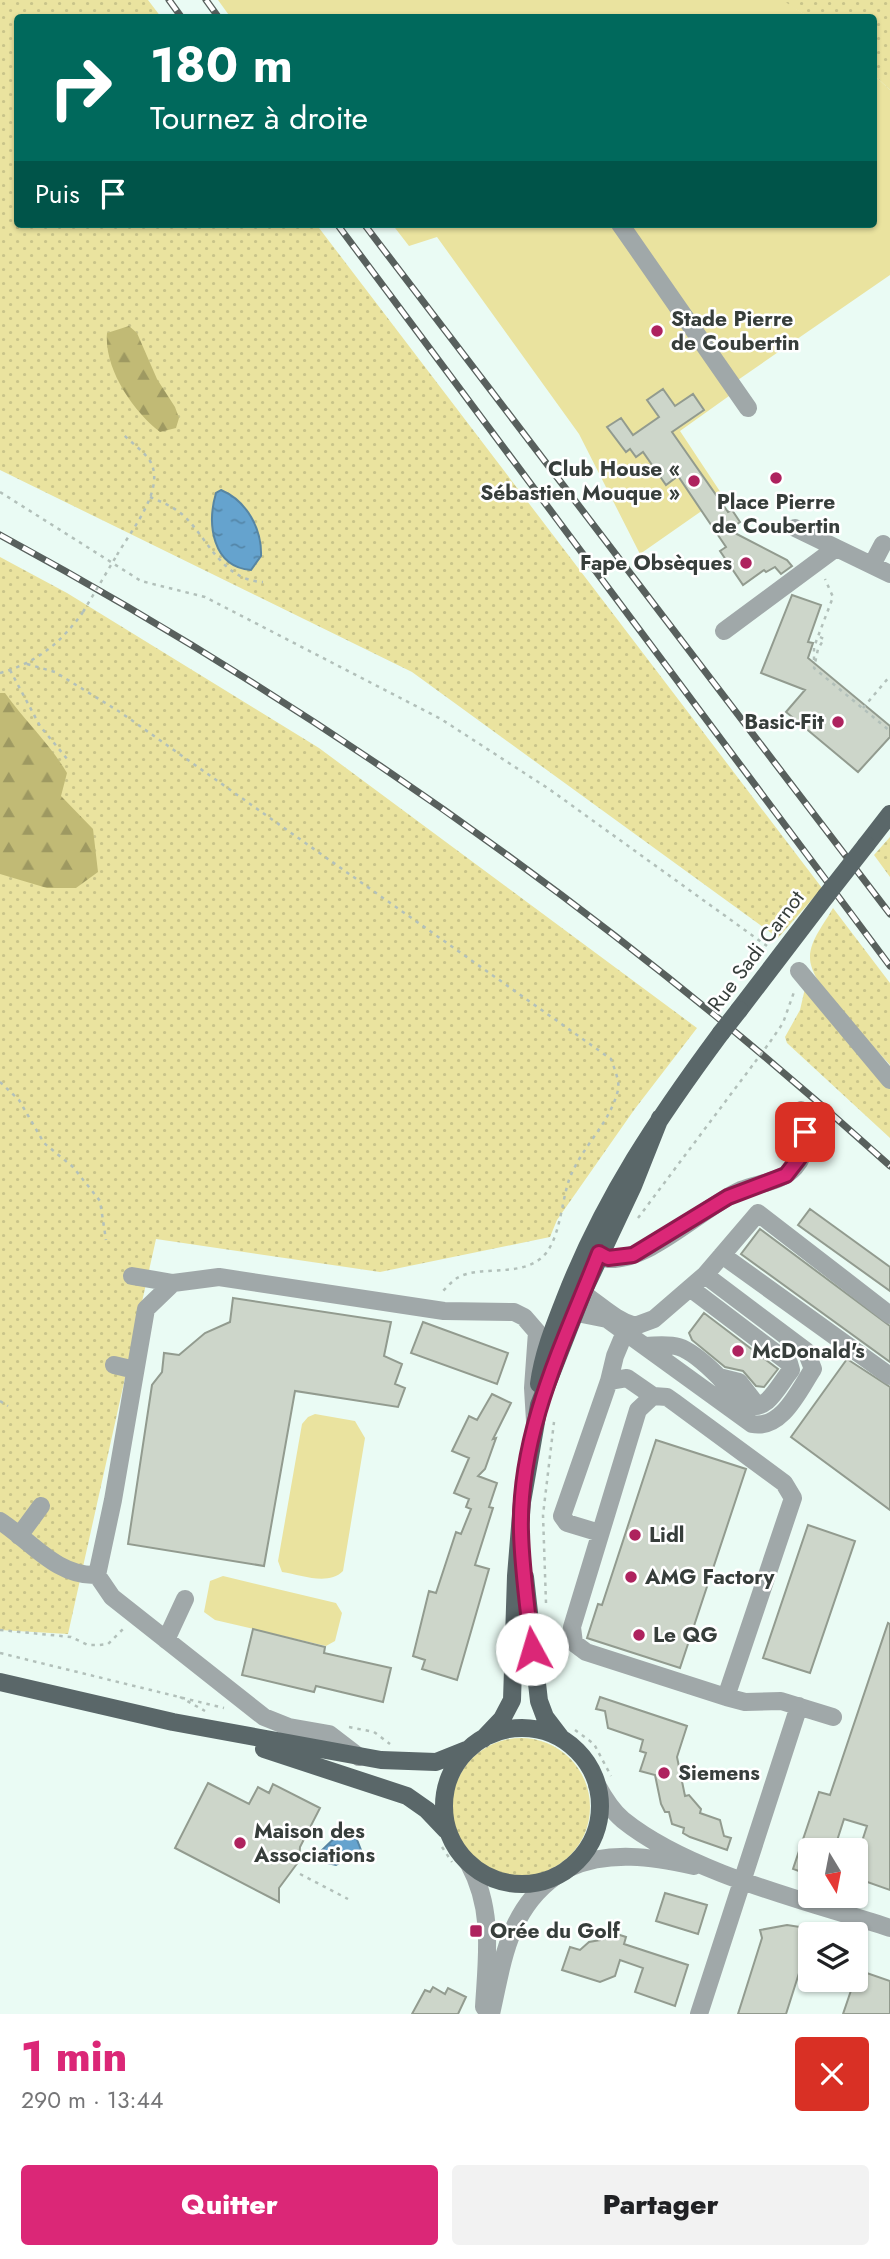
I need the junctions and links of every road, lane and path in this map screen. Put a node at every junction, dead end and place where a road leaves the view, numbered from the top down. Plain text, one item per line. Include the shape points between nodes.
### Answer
1 (623, 228) edge
2 (748, 408) dead end
3 (122, 433) dead end
4 (0, 492) edge
5 (150, 497) junction
6 (795, 528) dead end
7 (883, 544) dead end
8 (836, 548) junction
9 (816, 564) junction
10 (872, 565) junction
11 (887, 578) edge
12 (263, 582) dead end
13 (724, 631) dead end
14 (820, 637) junction
15 (807, 645) dead end
16 (814, 647) junction
17 (815, 662) junction
18 (27, 664) junction
19 (0, 667) edge
20 (9, 671) junction
21 (0, 673) edge
22 (890, 676) edge
23 (863, 709) junction
24 (890, 731) edge
25 (68, 760) dead end
26 (890, 814) edge
27 (781, 956) junction
28 (799, 971) joint
29 (890, 1080) edge
30 (0, 1082) edge
31 (801, 1110) dead end
32 (660, 1118) junction
33 (633, 1225) dead end
34 (106, 1240) dead end
35 (599, 1253) junction
36 (722, 1255) junction
37 (705, 1275) junction
38 (132, 1276) dead end
39 (173, 1283) junction
40 (690, 1288) junction
41 (576, 1289) junction
42 (426, 1308) junction
43 (567, 1312) junction
44 (890, 1315) edge
45 (654, 1319) junction
46 (625, 1332) junction
47 (645, 1346) junction
48 (114, 1365) dead end
49 (135, 1370) junction
50 (890, 1376) edge
51 (609, 1381) junction
52 (653, 1396) junction
53 (0, 1401) edge
54 (8, 1406) dead end
55 (537, 1413) junction
56 (41, 1506) dead end
57 (0, 1521) edge
58 (521, 1532) junction
59 (600, 1533) junction
60 (19, 1536) junction
61 (97, 1575) junction
62 (185, 1599) dead end
63 (135, 1615) junction
64 (0, 1630) edge
65 (166, 1640) junction
66 (0, 1653) edge
67 (0, 1682) edge
68 (171, 1692) dead end
69 (726, 1697) junction
70 (799, 1706) junction
71 (833, 1717) dead end
72 (173, 1722) junction
73 (570, 1735) junction
74 (476, 1744) junction
75 (359, 1757) junction
76 (605, 1784) junction
77 (443, 1836) junction
78 (462, 1865) junction
79 (563, 1872) junction
80 (300, 1874) dead end
81 (736, 1877) junction
82 (348, 1899) dead end
83 (890, 1928) edge
84 (483, 2014) edge
85 (491, 2014) edge
86 (699, 2014) edge

1 - 2 street
3 - 5 path via 152,463
4 - 27 path via 141,581 205,597 441,719 549,789
5 - 12 path via 184,517 232,570 244,579
5 - 18 path, bridge via 83,612 62,639
6 - 8 street
7 - 10 street
8 - 9 street
8 - 10 street
9 - 13 street
9 - 14 path via 833,597
10 - 11 street
14 - 16 path
14 - 17 path via 824,639
15 - 16 path
16 - 17 path
17 - 23 path via 814,668
18 - 20 path
18 - 42 path via 55,672 120,712 611,1059 619,1087 606,1120 585,1146 570,1177 557,1234 548,1250 524,1268 459,1277
19 - 20 path
20 - 21 path
20 - 25 path via 40,726
22 - 23 path
23 - 24 path
26 - 27 main road, Rue Sadi Carnot, bridge
27 - 32 main road, Rue Sadi Carnot, bridge
28 - 29 street
28 - 33 path, bridge via 789,1010 770,1042
30 - 34 path via 19,1100 44,1143 73,1167 100,1201
31 - 35 street via 806,1142 800,1160 786,1175 728,1197 630,1256 608,1258
32 - 35 main road, Rue Sadi Carnot
32 - 41 main road, Rue Sadi Carnot via 612,1195
35 - 41 main road, Rue Sadi Carnot
36 - 37 street
36 - 44 street via 758,1213
36 - 50 street
37 - 40 street
37 - 47 street via 811,1357 813,1369 778,1419 752,1424
38 - 39 street
39 - 42 street via 219,1277
39 - 49 street via 146,1309
40 - 45 street
40 - 47 street via 789,1363 791,1370 769,1399 756,1404 739,1382 719,1377 679,1347
41 - 43 main road, Rue Sadi Carnot
41 - 45 street via 629,1325
42 - 55 street via 514,1312 533,1325 538,1340 533,1388
43 - 46 street via 600,1316
43 - 55 main road, Rue Sadi Carnot
45 - 47 street
46 - 47 street
46 - 51 street
48 - 49 street
49 - 61 street
51 - 52 street via 627,1378
51 - 59 street via 562,1516 567,1523
52 - 59 street via 638,1410
52 - 69 street via 674,1402 784,1483 793,1498
53 - 54 path
55 - 58 main road, Rue Sadi Carnot
56 - 60 street
57 - 60 street
58 - 73 main road, Rue Sadi Carnot via 539,1701 550,1724
58 - 74 main road, Rue Sadi Carnot via 512,1700 502,1719
59 - 69 street via 572,1627 577,1648
60 - 61 street via 78,1576
61 - 63 street via 112,1598
62 - 65 street
63 - 64 path via 108,1644 88,1645 71,1637
63 - 65 street
65 - 75 street via 264,1717 329,1734
66 - 68 path
67 - 72 main road
69 - 70 street
70 - 71 street
70 - 81 street
72 - 75 main road
72 - 77 main road via 407,1797 427,1810
73 - 74 main road via 521,1728
73 - 76 main road, Rue Sadi Carnot
73 - 76 path via 593,1744
74 - 75 main road via 445,1760 426,1763
74 - 77 main road, Rue Sadi Carnot via 453,1769 447,1785
76 - 79 main road via 596,1831 585,1852
76 - 81 street via 612,1809 631,1825
77 - 78 main road
77 - 78 path
78 - 79 main road via 506,1883 532,1884
78 - 84 street via 482,1891 487,1918
79 - 81 street via 596,1859 632,1857
79 - 85 street via 533,1895 519,1916
80 - 82 path
81 - 83 street
81 - 86 street

